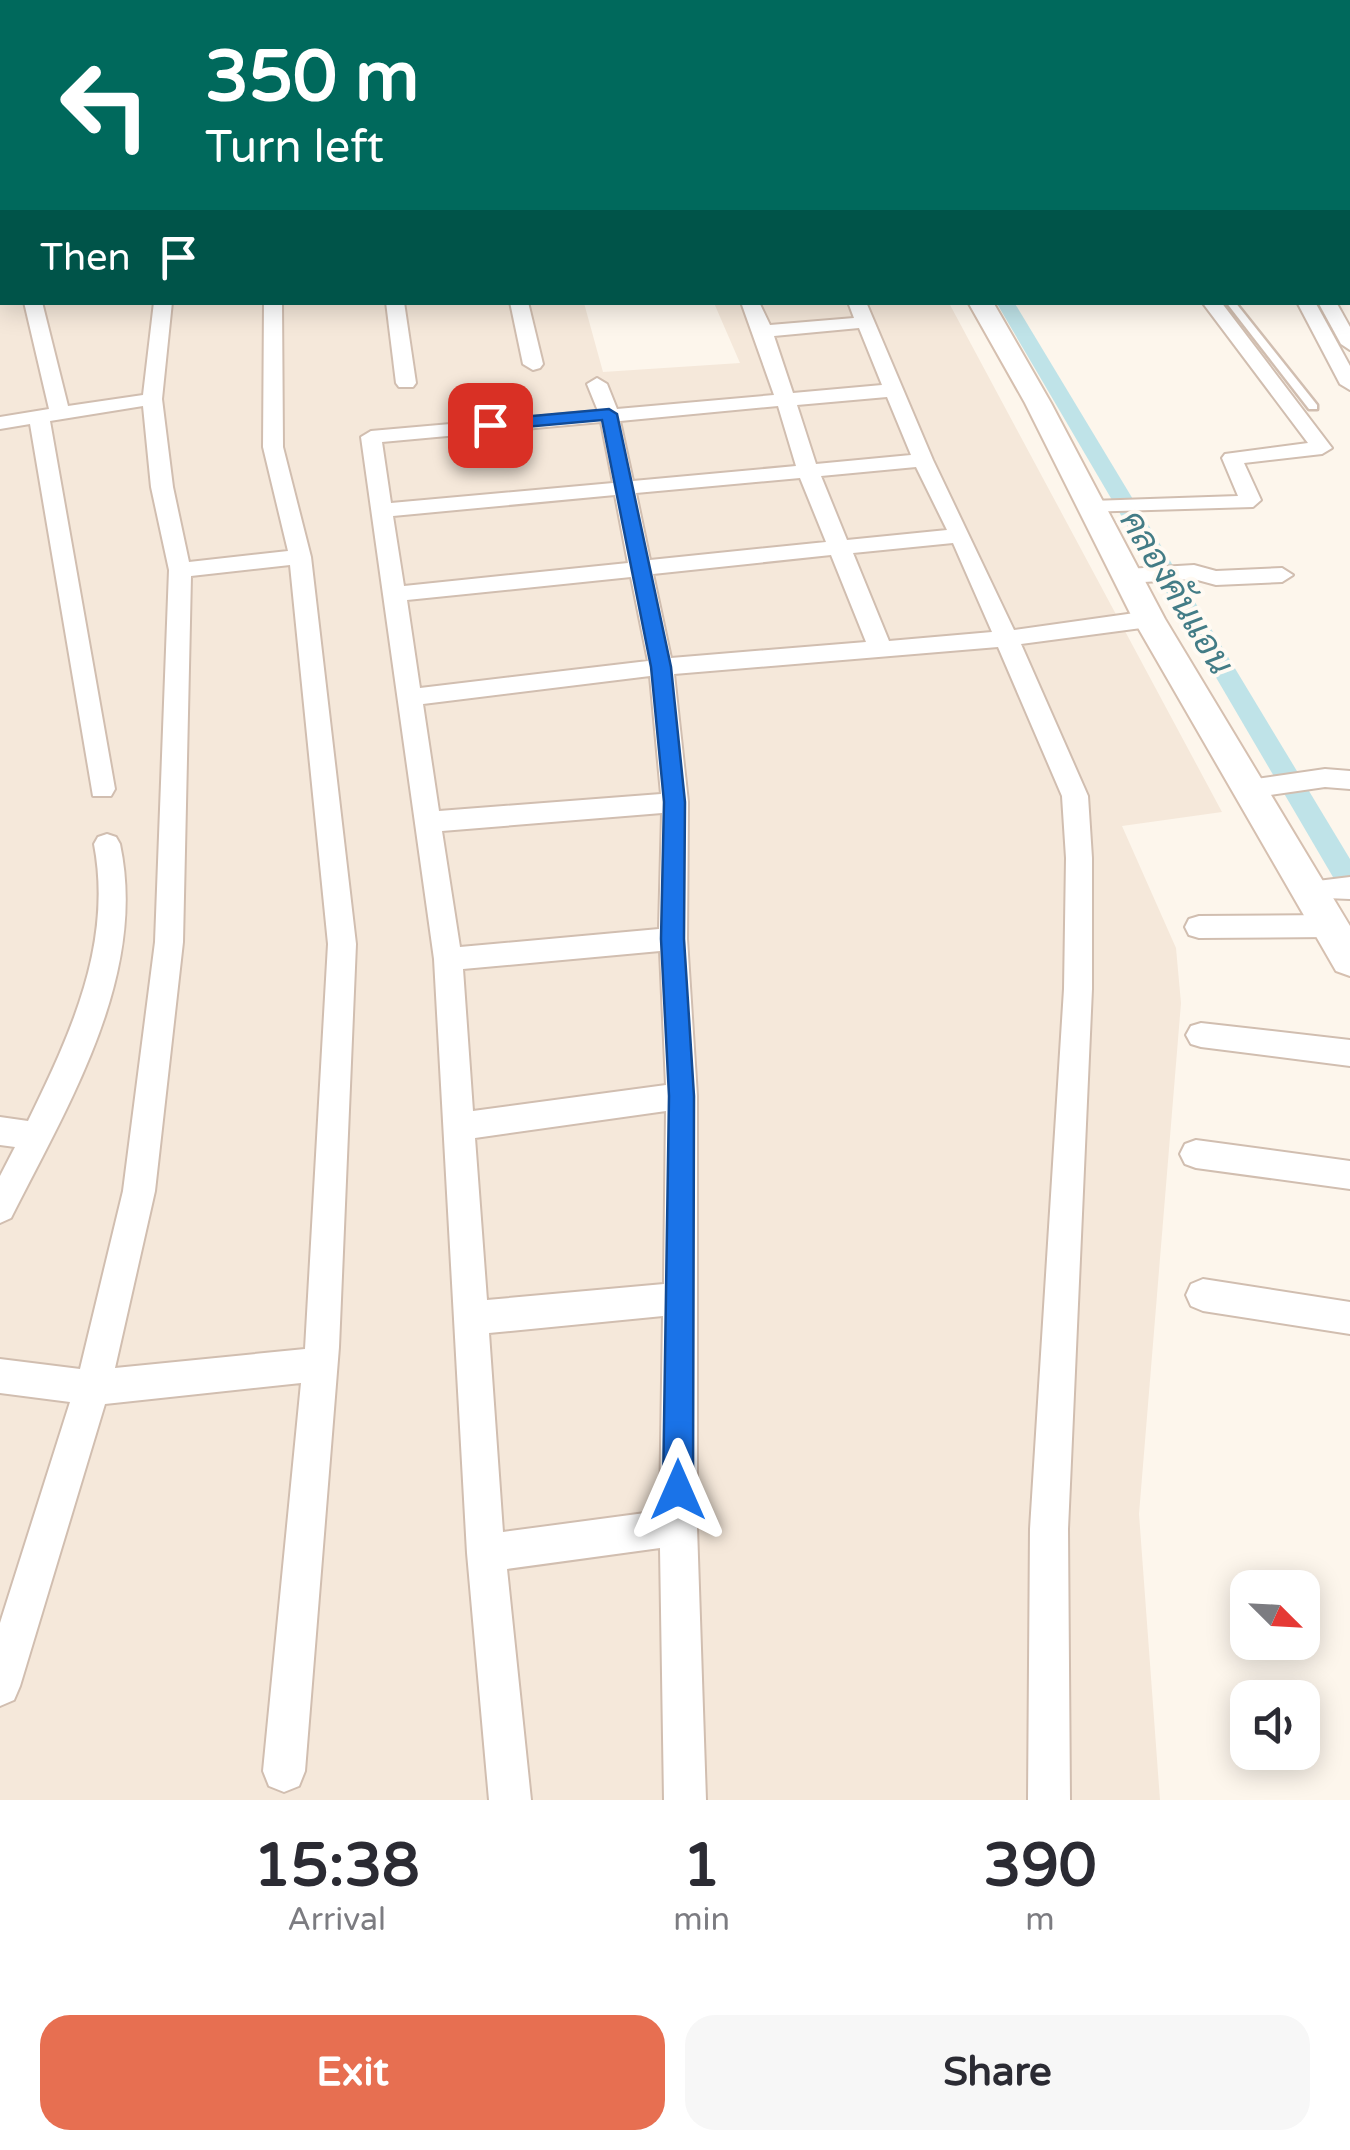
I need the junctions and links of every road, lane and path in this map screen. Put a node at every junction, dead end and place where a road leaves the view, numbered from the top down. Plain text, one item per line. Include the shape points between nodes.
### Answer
1 (33, 305) edge
2 (163, 305) edge
3 (274, 305) edge
4 (395, 305) edge
5 (521, 305) edge
6 (751, 305) edge
7 (982, 305) edge
8 (1213, 305) edge
9 (1232, 305) edge
10 (1308, 305) edge
11 (1329, 305) edge
12 (862, 312) edge
13 (764, 331) junction
14 (1349, 340) edge
15 (1343, 360) edge
16 (533, 364) dead end
17 (406, 383) dead end
18 (597, 384) dead end
19 (1350, 384) edge
20 (895, 390) junction
21 (152, 400) junction
22 (784, 400) junction
23 (1313, 407) dead end
24 (49, 414) junction
25 (609, 414) junction
26 (0, 423) edge
27 (923, 460) junction
28 (810, 473) junction
29 (623, 487) junction
30 (1103, 507) junction
31 (380, 511) junction
32 (961, 535) junction
33 (839, 548) junction
34 (300, 556) junction
35 (642, 568) junction
36 (180, 570) junction
37 (1135, 575) junction
38 (1282, 575) dead end
39 (397, 594) junction
40 (1149, 620) junction
41 (1004, 639) junction
42 (880, 648) junction
43 (661, 667) junction
44 (412, 698) junction
45 (1350, 780) edge
46 (1261, 786) junction
47 (102, 790) dead end
48 (675, 802) junction
49 (428, 822) junction
50 (107, 844) dead end
51 (1332, 889) edge
52 (1199, 927) dead end
53 (672, 939) junction
54 (1344, 945) edge
55 (448, 959) junction
56 (1201, 1036) dead end
57 (1350, 1053) edge
58 (682, 1096) junction
59 (458, 1126) junction
60 (0, 1131) edge
61 (36, 1136) junction
62 (1196, 1154) dead end
63 (1350, 1175) edge
64 (0, 1208) edge
65 (1203, 1295) dead end
66 (678, 1299) junction
67 (471, 1318) junction
68 (1350, 1318) edge
69 (320, 1364) junction
70 (0, 1376) edge
71 (92, 1388) junction
72 (678, 1527) junction
73 (486, 1553) junction
74 (0, 1686) edge
75 (284, 1771) dead end
76 (510, 1800) edge
77 (685, 1800) edge
78 (1049, 1800) edge

1 - 24 street
2 - 21 street
3 - 34 street via 273,447
4 - 17 street
5 - 16 street
6 - 13 street
7 - 30 street
8 - 30 street via 1322,448 1232,458 1250,500
9 - 23 lane
10 - 15 street
11 - 14 street
12 - 13 street
12 - 20 street
13 - 22 street
15 - 19 street
18 - 25 street
20 - 22 street
20 - 27 street
21 - 24 street
21 - 36 street
22 - 25 street
22 - 28 street
24 - 26 street
24 - 47 street
25 - 29 street
25 - 31 street via 372,436
27 - 28 street
27 - 32 street
28 - 29 street
28 - 33 street
29 - 31 street
29 - 35 street
30 - 37 street
31 - 39 street
32 - 33 street
32 - 41 street
33 - 35 street
33 - 42 street
34 - 36 street
34 - 69 street via 342,944
35 - 39 street
35 - 43 street
36 - 71 street via 169,942 138,1191
37 - 38 street
37 - 40 street
39 - 44 street
40 - 41 street
40 - 46 street
41 - 42 street
41 - 78 street via 1075,796 1079,858 1049,1529
42 - 43 street
43 - 44 street
43 - 48 street
44 - 49 street
45 - 46 street
46 - 51 street
48 - 49 street
48 - 53 street
49 - 55 street
50 - 61 street via 115,882 111,942
51 - 54 street
52 - 54 street
53 - 55 street
53 - 58 street
55 - 59 street
56 - 57 street
58 - 59 street
58 - 66 street
59 - 67 street
60 - 61 street
61 - 64 street
62 - 63 street
65 - 68 street
66 - 67 street
66 - 72 street
67 - 73 street
69 - 71 street
69 - 75 street
70 - 71 street
71 - 74 street
72 - 73 street
72 - 77 street
73 - 76 street

